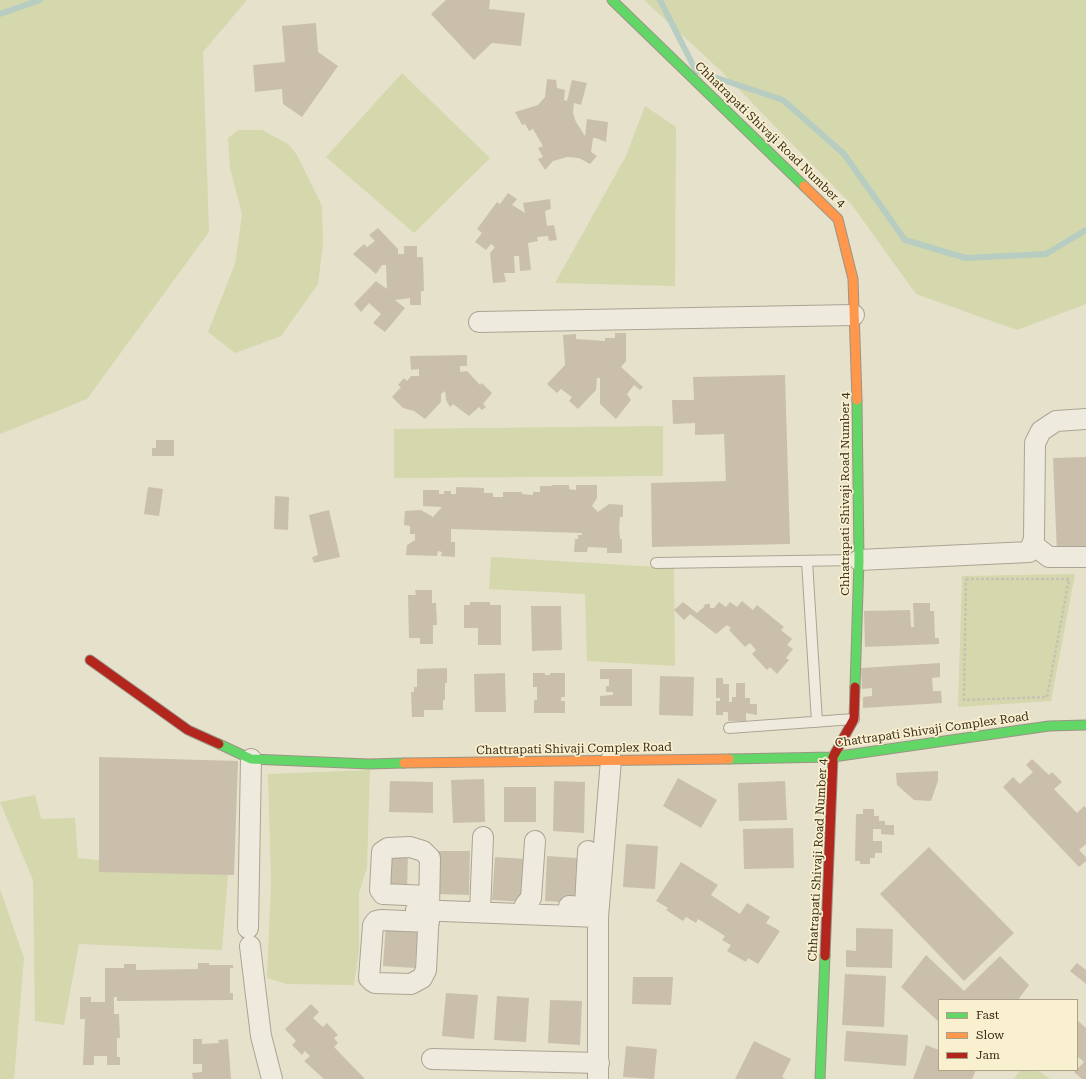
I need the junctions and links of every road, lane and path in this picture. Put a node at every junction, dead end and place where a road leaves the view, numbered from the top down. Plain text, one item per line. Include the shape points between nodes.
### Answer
1 (612, 0) edge
2 (854, 315) junction
3 (479, 322) dead end
4 (1086, 419) edge
5 (1032, 544) junction
6 (1086, 557) edge
7 (860, 560) junction
8 (807, 561) junction
9 (656, 563) dead end
10 (966, 579) joint
11 (90, 660) dead end
12 (854, 719) junction
13 (817, 722) junction
14 (729, 728) dead end
15 (1083, 729) edge
16 (833, 756) junction
17 (251, 759) junction
18 (611, 760) junction
19 (483, 837) dead end
20 (535, 841) dead end
21 (588, 851) dead end
22 (480, 907) junction
23 (531, 907) junction
24 (372, 908) dead end
25 (563, 908) junction
26 (598, 917) junction
27 (432, 1059) dead end
28 (599, 1071) edge
29 (272, 1079) edge
30 (820, 1079) edge

1 - 2 street, Chhatrapati Shivaji Road Number 4 via 838,218 853,279
2 - 3 street
2 - 7 street, Chhatrapati Shivaji Road Number 4
4 - 5 street via 1056,421 1041,431 1036,444
5 - 6 street via 1049,557
5 - 7 street via 1029,552
7 - 8 lane
7 - 12 street, Chhatrapati Shivaji Road Number 4
8 - 9 lane
8 - 13 lane
10 - 10 path via 1069,579 1047,697 964,700
11 - 17 street, Chattrapati Shivaji Complex Road via 188,730
12 - 13 lane
12 - 16 street, Chhatrapati Shivaji Road Number 4
13 - 14 lane
15 - 16 street, Chattrapati Shivaji Complex Road via 1049,726
16 - 18 street, Chattrapati Shivaji Complex Road
16 - 30 street, Chhatrapati Shivaji Road Number 4
17 - 18 street, Chattrapati Shivaji Complex Road via 369,764
17 - 29 street via 249,937 261,1036
18 - 26 street
19 - 22 street
20 - 23 street
21 - 25 street via 585,905
22 - 23 street
22 - 24 street
23 - 25 street
25 - 26 street
26 - 28 street
27 - 28 street

